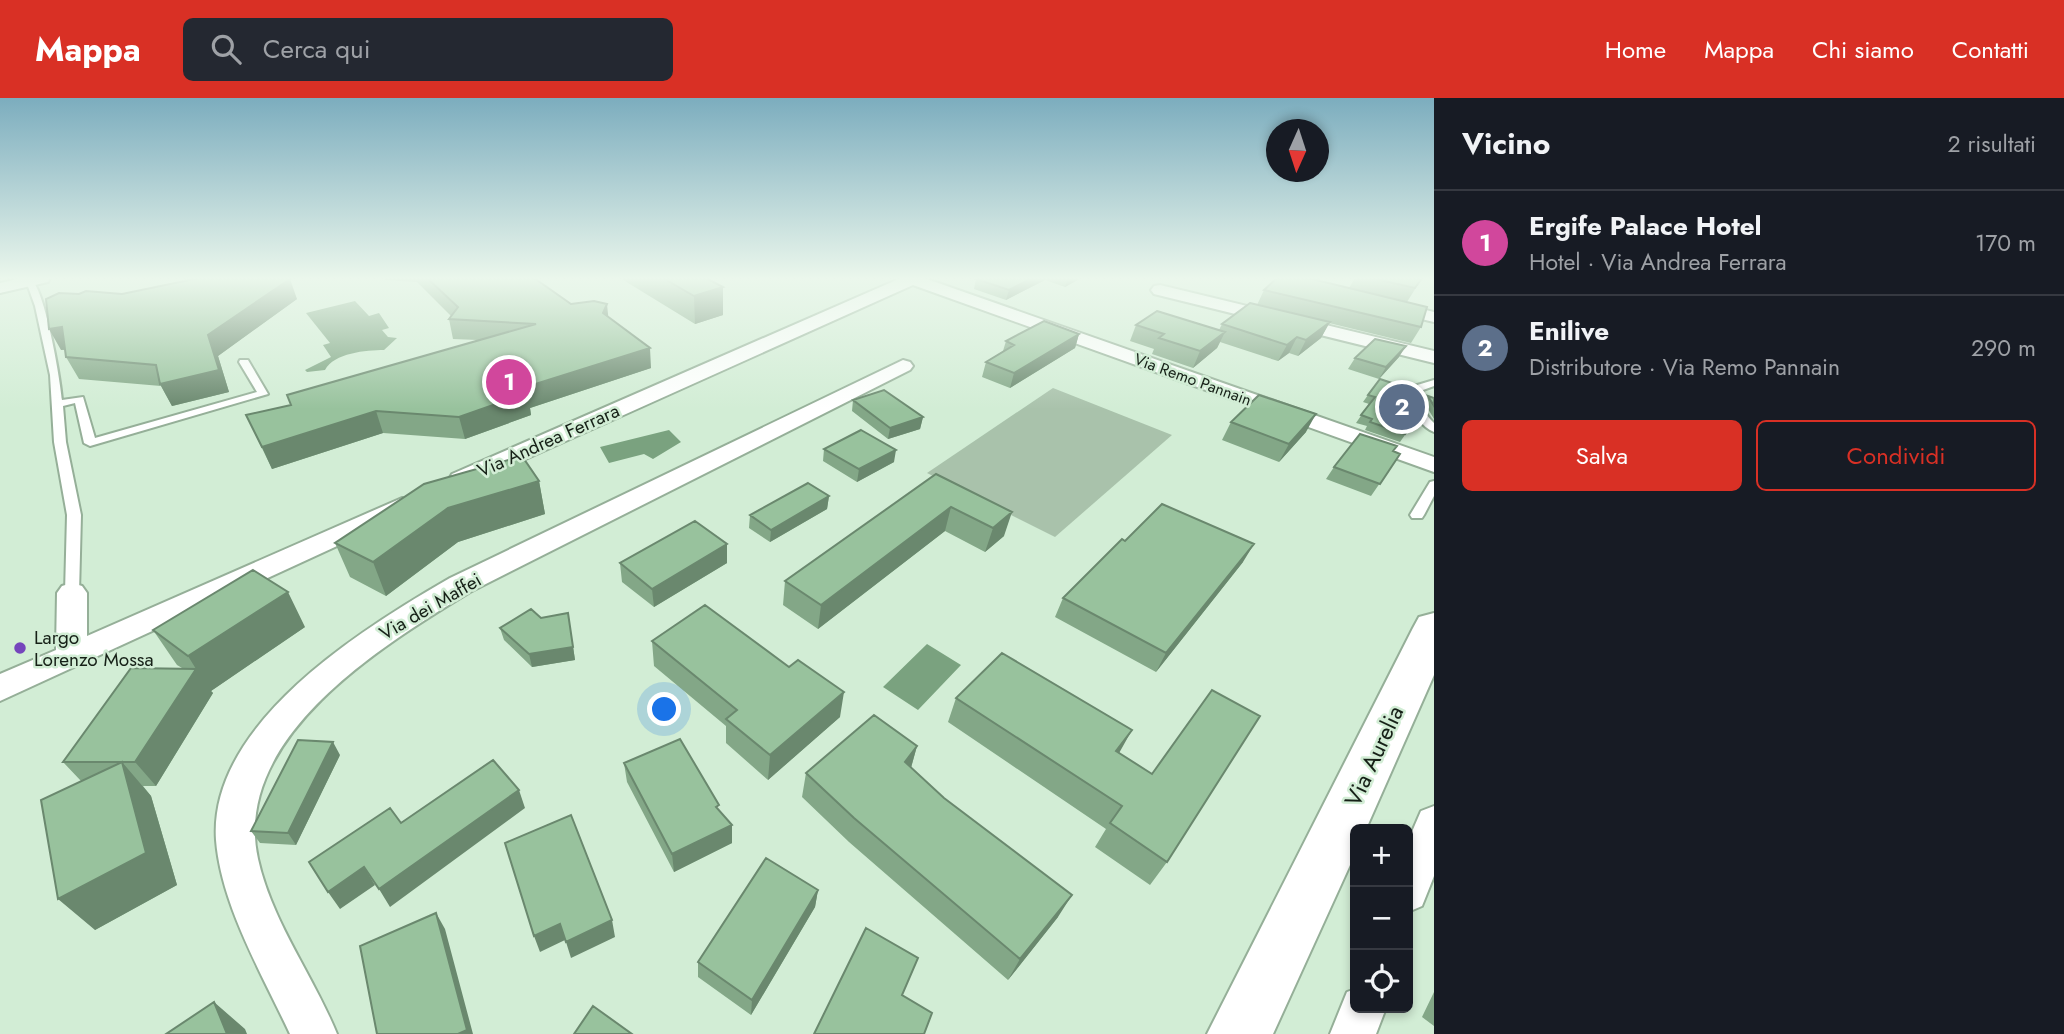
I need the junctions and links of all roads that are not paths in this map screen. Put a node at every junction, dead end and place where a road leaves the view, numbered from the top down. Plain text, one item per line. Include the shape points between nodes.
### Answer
1 (43, 322) edge
2 (816, 322) edge
3 (1032, 322) edge
4 (1290, 322) edge
5 (1434, 357) edge
6 (244, 362) dead end
7 (903, 366) dead end
8 (1434, 383) edge
9 (57, 404) junction
10 (1434, 429) edge
11 (1434, 465) edge
12 (1434, 485) edge
13 (444, 487) edge
14 (419, 498) edge
15 (1417, 515) dead end
16 (72, 593) joint
17 (1432, 636) edge
18 (72, 656) junction
19 (0, 688) edge
20 (1434, 823) edge
21 (1410, 887) edge
22 (1361, 1013) edge
23 (314, 1034) edge
24 (1239, 1034) edge
25 (1353, 1034) edge

1 - 9 lane
2 - 13 street, Via Andrea Ferrara
3 - 11 street, Via Remo Pannain
4 - 5 street
6 - 9 lane via 263,394 90,443 79,398
7 - 23 street, Via dei Maffei via 460,585 412,613 337,668 280,724 242,785 234,836 249,895
8 - 10 lane via 1418,388 1414,397 1418,412
9 - 16 lane via 74,515
12 - 15 lane
14 - 18 street
16 - 18 street
17 - 24 main road, Via Aurelia
18 - 19 street
20 - 21 street
22 - 25 street

